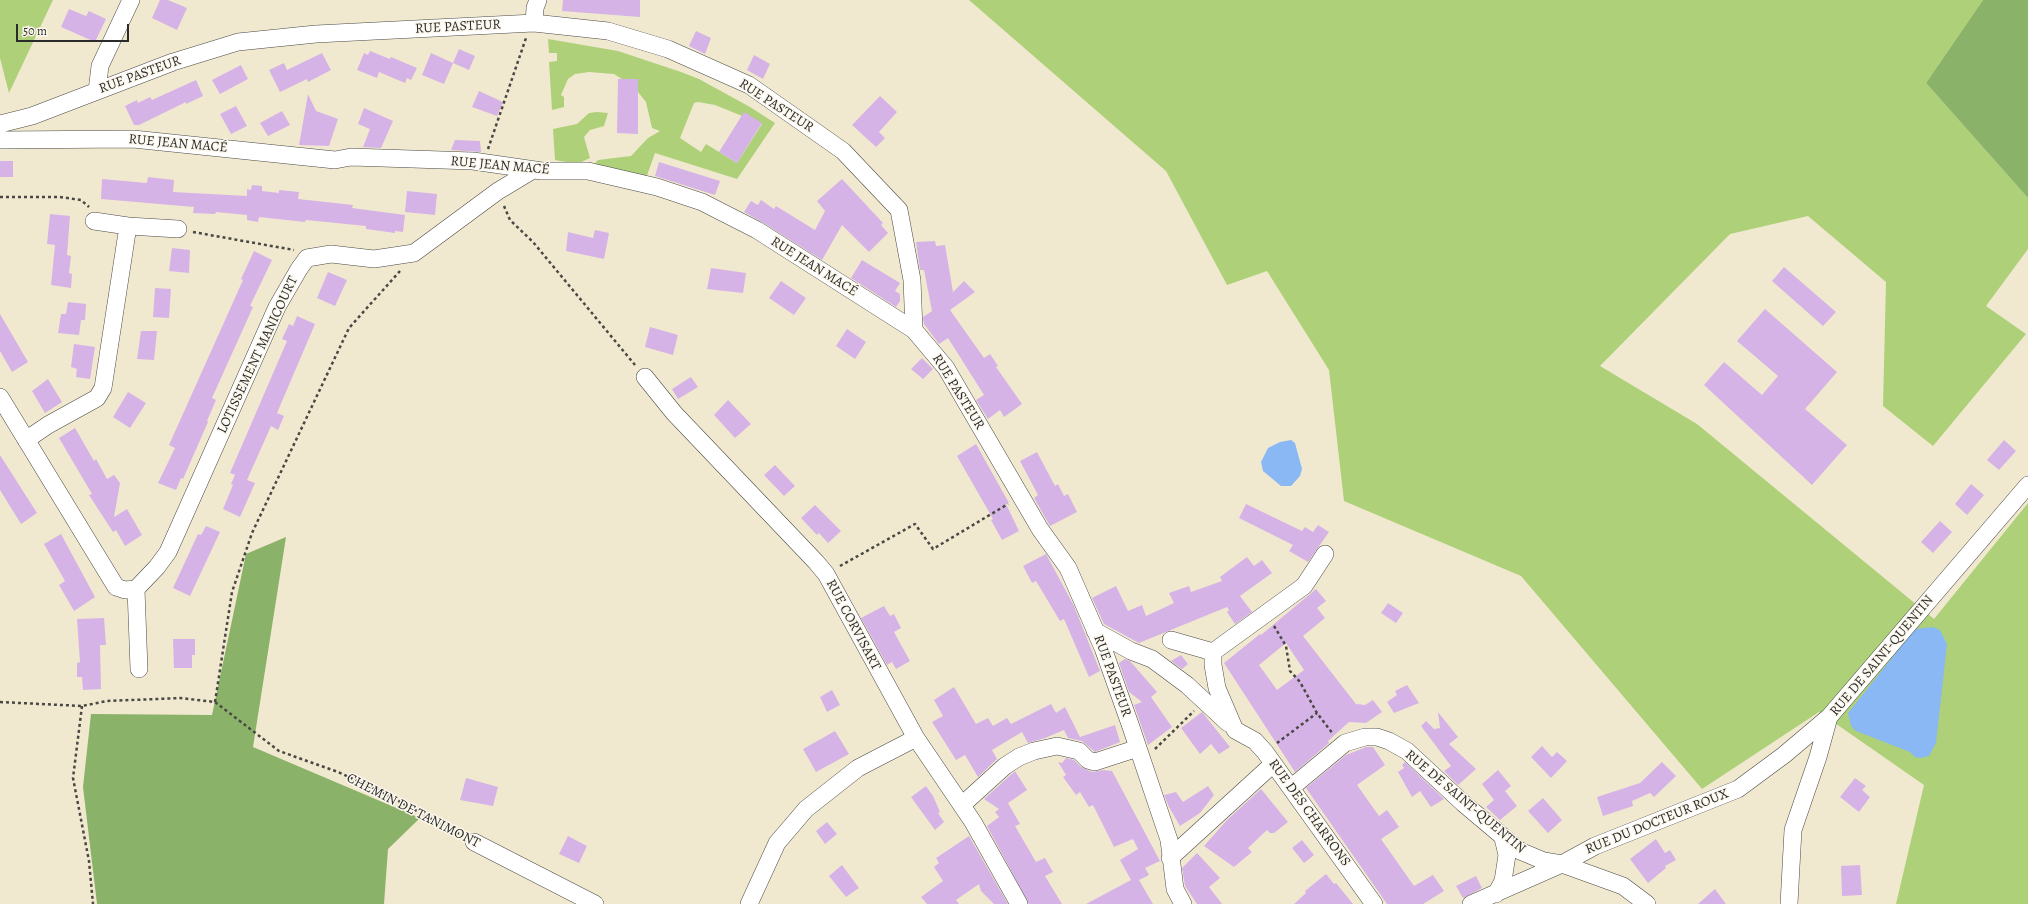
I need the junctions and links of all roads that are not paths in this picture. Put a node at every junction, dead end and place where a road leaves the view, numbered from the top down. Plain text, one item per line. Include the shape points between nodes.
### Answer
1 (131, 0) edge
2 (538, 0) edge
3 (531, 23) junction
4 (97, 91) junction
5 (0, 124) edge
6 (0, 140) edge
7 (533, 170) junction
8 (92, 215) road end
9 (128, 226) junction
10 (178, 229) road end
11 (914, 330) junction
12 (645, 377) road end
13 (0, 397) edge
14 (26, 440) junction
15 (2028, 485) edge
16 (1326, 554) dead end
17 (136, 589) junction
18 (1095, 631) junction
19 (1171, 640) dead end
20 (1213, 652) junction
21 (139, 669) dead end
22 (1829, 718) junction
23 (1235, 730) junction
24 (916, 738) junction
25 (1140, 753) junction
26 (1269, 758) junction
27 (1292, 787) junction
28 (962, 805) junction
29 (1503, 838) junction
30 (474, 842) road end
31 (1170, 858) junction
32 (1562, 864) junction
33 (1496, 894) junction
34 (595, 904) edge
35 (749, 904) edge
36 (1019, 904) edge
37 (1183, 904) edge
38 (1374, 904) edge
39 (1471, 904) edge
40 (1647, 904) edge
41 (1789, 904) edge

1 - 4 street via 100,66
2 - 3 street
3 - 4 street, RUE PASTEUR via 316,34 238,42 172,62
3 - 11 street, RUE PASTEUR via 608,31 668,50 749,86 844,151 899,210 912,280
4 - 5 street, RUE PASTEUR via 32,116
6 - 7 street, RUE JEAN MACÉ via 133,139 335,160 351,156 483,162
7 - 11 street, RUE JEAN MACÉ via 588,171 657,187 702,202 757,230
7 - 17 street, LOTISSEMENT MANICOURT via 498,191 414,254 374,259 331,254 307,258 277,307 168,552
8 - 9 street
9 - 10 street
9 - 14 street via 103,388 97,398
11 - 18 street, RUE PASTEUR via 946,368 1040,529 1068,568
12 - 24 street, RUE CORVISART via 674,413 826,574
13 - 14 street
14 - 17 street via 116,587 125,590
15 - 22 street, RUE DE SAINT-QUENTIN
16 - 20 street via 1304,586
17 - 21 street
18 - 23 street, RUE DES CHARRONS via 1131,651 1152,659 1223,716
18 - 25 street, RUE PASTEUR
19 - 20 street
20 - 23 street via 1217,688
22 - 32 street, RUE DU DOCTEUR ROUX via 1738,789 1595,846
22 - 41 street, RUE DE SAINT-QUENTIN via 1793,830
23 - 26 street, RUE DES CHARRONS via 1255,741
24 - 28 street, RUE CORVISART
24 - 35 street via 858,768 806,809 777,843
25 - 28 street via 1095,762 1088,760 1079,751 1057,746 1034,751 1005,766
25 - 31 street, RUE PASTEUR via 1169,840
26 - 27 street, RUE DES CHARRONS
26 - 31 street
27 - 29 street, RUE DE SAINT-QUENTIN via 1345,743 1365,737 1377,737 1407,751
27 - 38 street, RUE DES CHARRONS
28 - 36 street, RUE CORVISART via 990,849
29 - 32 street, RUE DE SAINT-QUENTIN via 1529,856
29 - 33 street via 1507,854 1503,882
30 - 34 street, CHEMIN DE TANIMONT
31 - 37 street, RUE PASTEUR via 1175,889
32 - 33 street, RUE DU DOCTEUR ROUX
32 - 40 street, RUE DE SAINT-QUENTIN via 1623,886
33 - 39 street, RUE DU DOCTEUR ROUX

